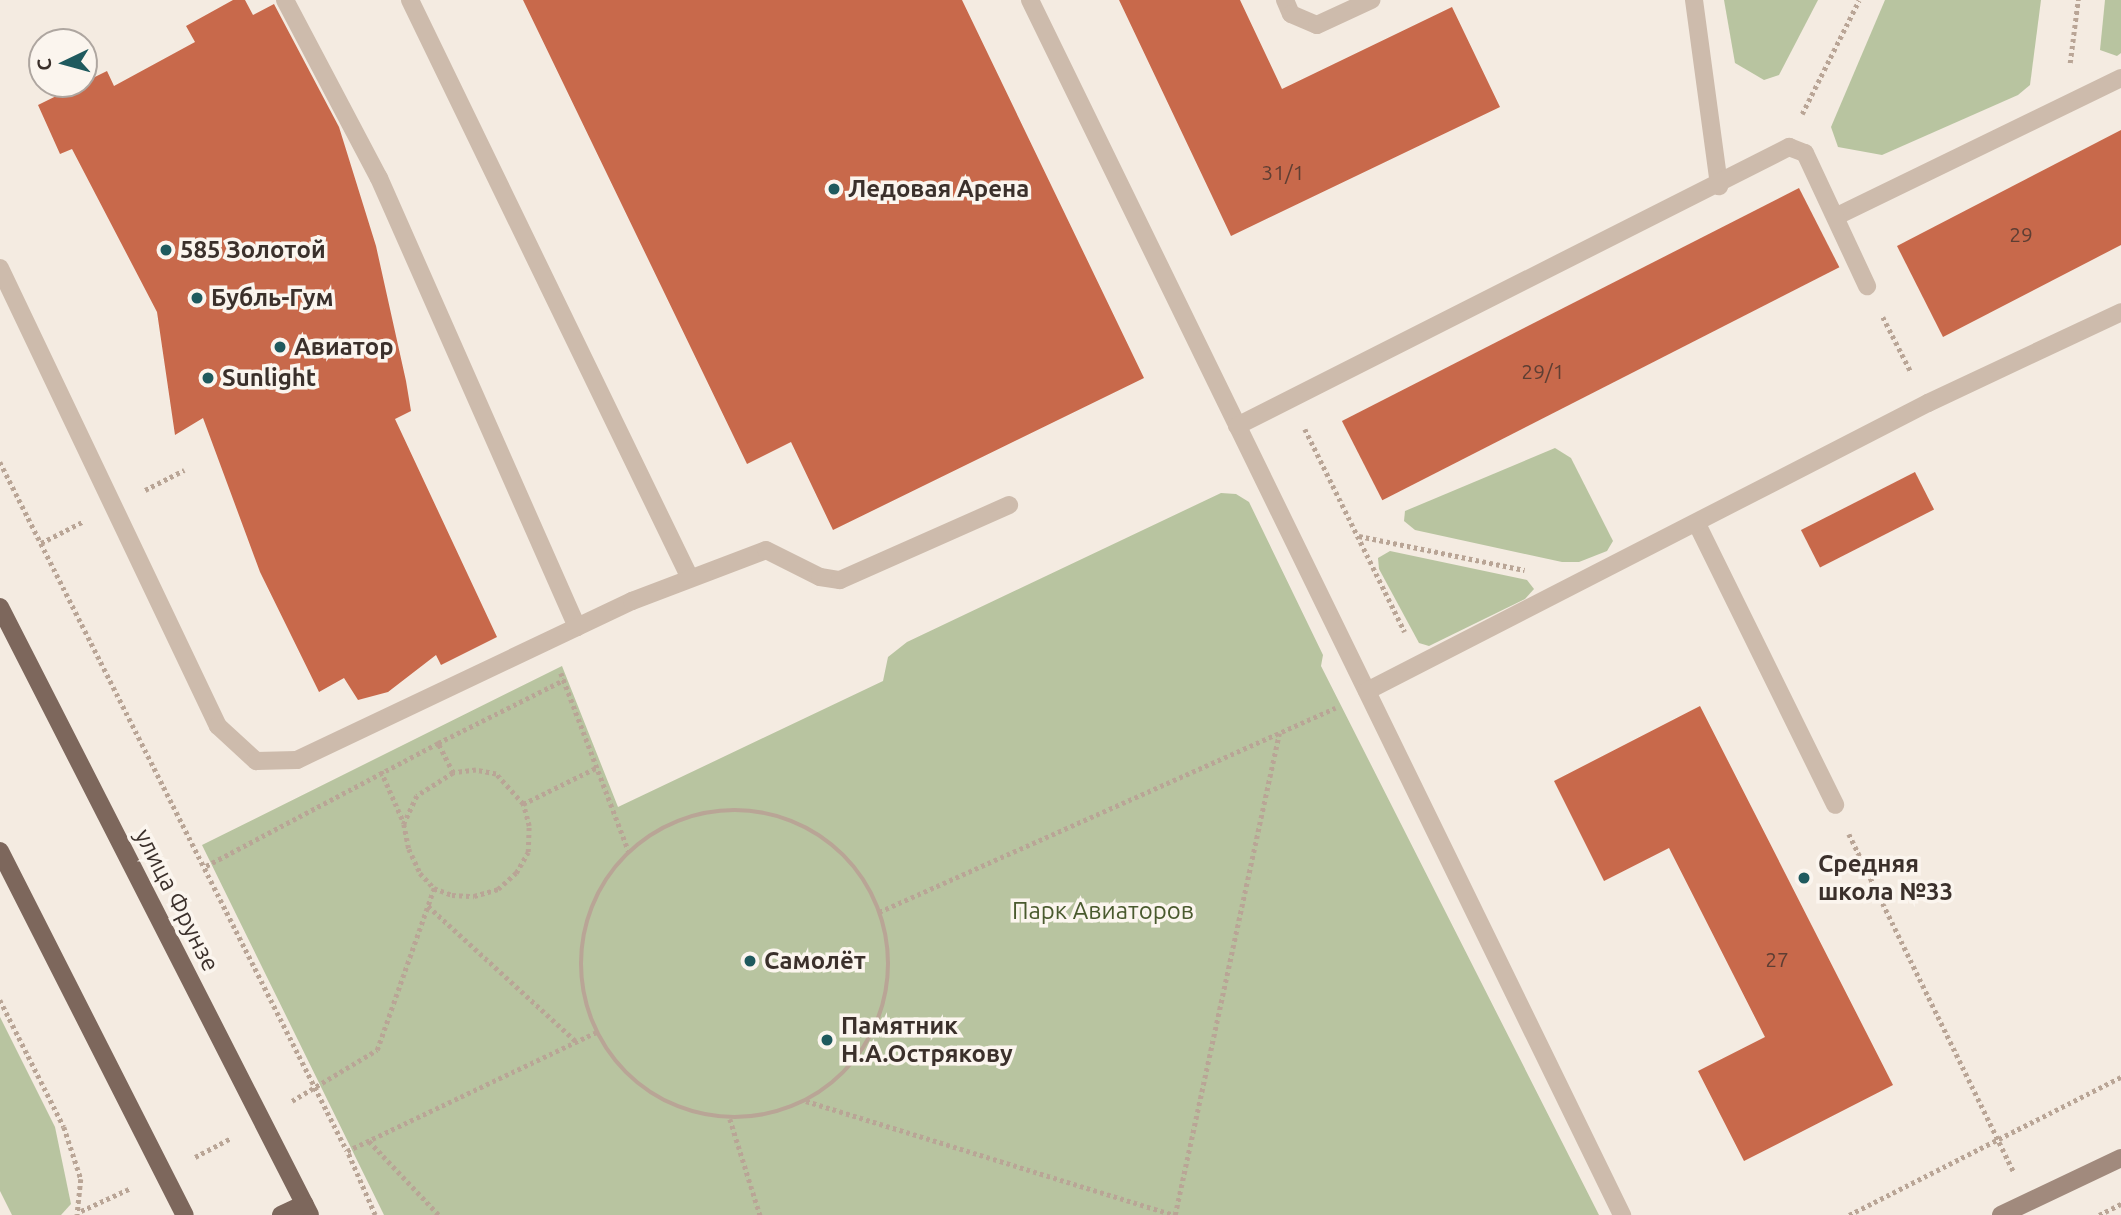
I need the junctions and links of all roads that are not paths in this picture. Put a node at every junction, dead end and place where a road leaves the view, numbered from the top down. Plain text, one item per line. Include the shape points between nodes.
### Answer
1 (285, 0) edge
2 (410, 0) edge
3 (1284, 0) edge
4 (1371, 0) edge
5 (1694, 0) edge
6 (1033, 1) edge
7 (2121, 78) edge
8 (1719, 186) junction
9 (1838, 216) junction
10 (0, 268) edge
11 (1867, 286) road end
12 (2121, 312) edge
13 (1237, 426) junction
14 (1009, 505) dead end
15 (1697, 524) junction
16 (689, 576) junction
17 (0, 607) edge
18 (577, 626) junction
19 (1367, 691) junction
20 (1835, 805) road end
21 (0, 851) edge
22 (2121, 1158) edge
23 (307, 1210) edge
24 (185, 1215) edge
25 (281, 1215) edge
26 (1622, 1215) edge
27 (2001, 1215) edge

1 - 18 lane via 379,178
2 - 16 lane
3 - 4 lane via 1292,13 1317,25
5 - 8 lane
6 - 13 lane
7 - 9 lane
8 - 9 lane via 1789,147 1805,153
8 - 13 lane
9 - 11 lane
10 - 18 lane via 218,726 256,761 297,760
12 - 15 lane via 1928,403
13 - 19 lane
14 - 16 lane via 840,580 820,577 766,550
15 - 19 lane
15 - 20 lane
16 - 18 lane
17 - 23 main road, улица Фрунзе
19 - 26 lane
21 - 24 main road
22 - 27 street
23 - 25 main road

